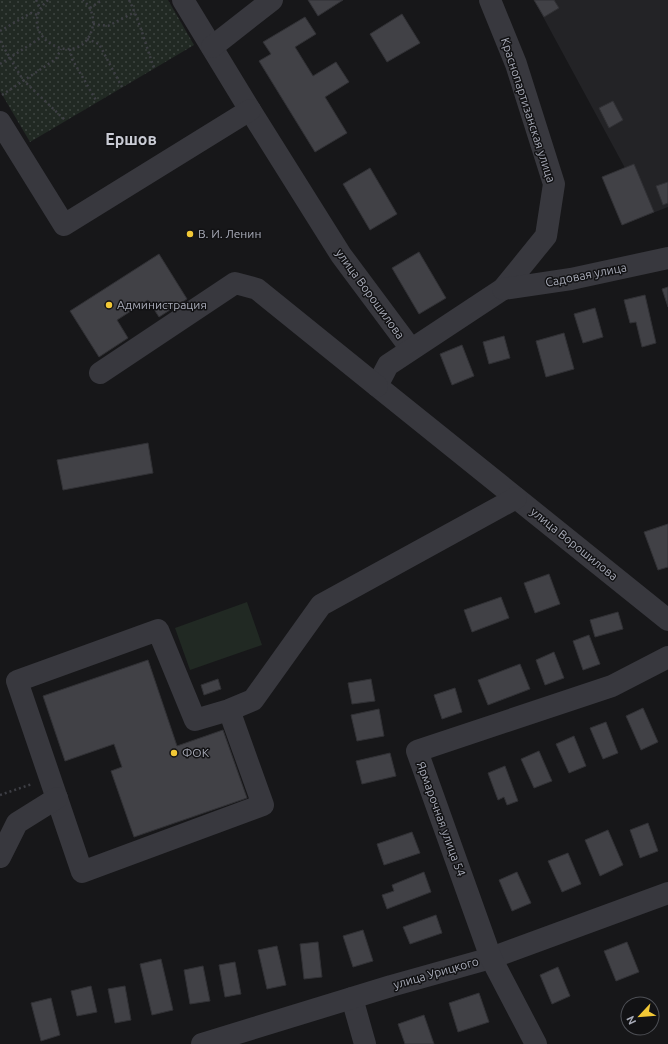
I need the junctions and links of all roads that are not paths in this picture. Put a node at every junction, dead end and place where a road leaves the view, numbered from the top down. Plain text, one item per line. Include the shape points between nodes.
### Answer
1 (183, 0) edge
2 (272, 0) edge
3 (490, 0) edge
4 (212, 47) junction
5 (250, 110) junction
6 (0, 122) edge
7 (668, 258) edge
8 (503, 289) junction
9 (411, 349) junction
10 (100, 373) dead end
11 (377, 386) junction
12 (516, 498) junction
13 (668, 620) edge
14 (668, 657) edge
15 (229, 710) junction
16 (57, 798) junction
17 (0, 857) edge
18 (668, 893) edge
19 (491, 958) junction
20 (352, 998) junction
21 (228, 1040) edge
22 (202, 1044) edge
23 (365, 1044) edge
24 (536, 1044) edge

1 - 4 street, улица Ворошилова
2 - 4 street
3 - 8 street, Краснопартизанская улица via 516,64 554,184 546,236
4 - 5 street, улица Ворошилова
5 - 6 street via 64,225
5 - 9 street, улица Ворошилова via 341,255
7 - 8 street, Садовая улица via 571,279
8 - 9 street, Краснопартизанская улица
9 - 11 street, улица Ворошилова via 388,365
10 - 11 street via 235,283 257,289
11 - 12 street, улица Ворошилова
12 - 13 street, улица Ворошилова
12 - 15 street via 321,605 253,700
14 - 19 street, Ярмарочная улица 54 via 612,686 417,751
15 - 16 street via 263,805 82,872
15 - 16 street via 195,720 158,630 17,681
16 - 17 street via 17,823
18 - 19 street, улица Урицкого
19 - 20 street, улица Урицкого
19 - 24 street, Ярмарочная улица 54
20 - 21 street, улица Урицкого
20 - 23 street
21 - 22 street, улица Урицкого

